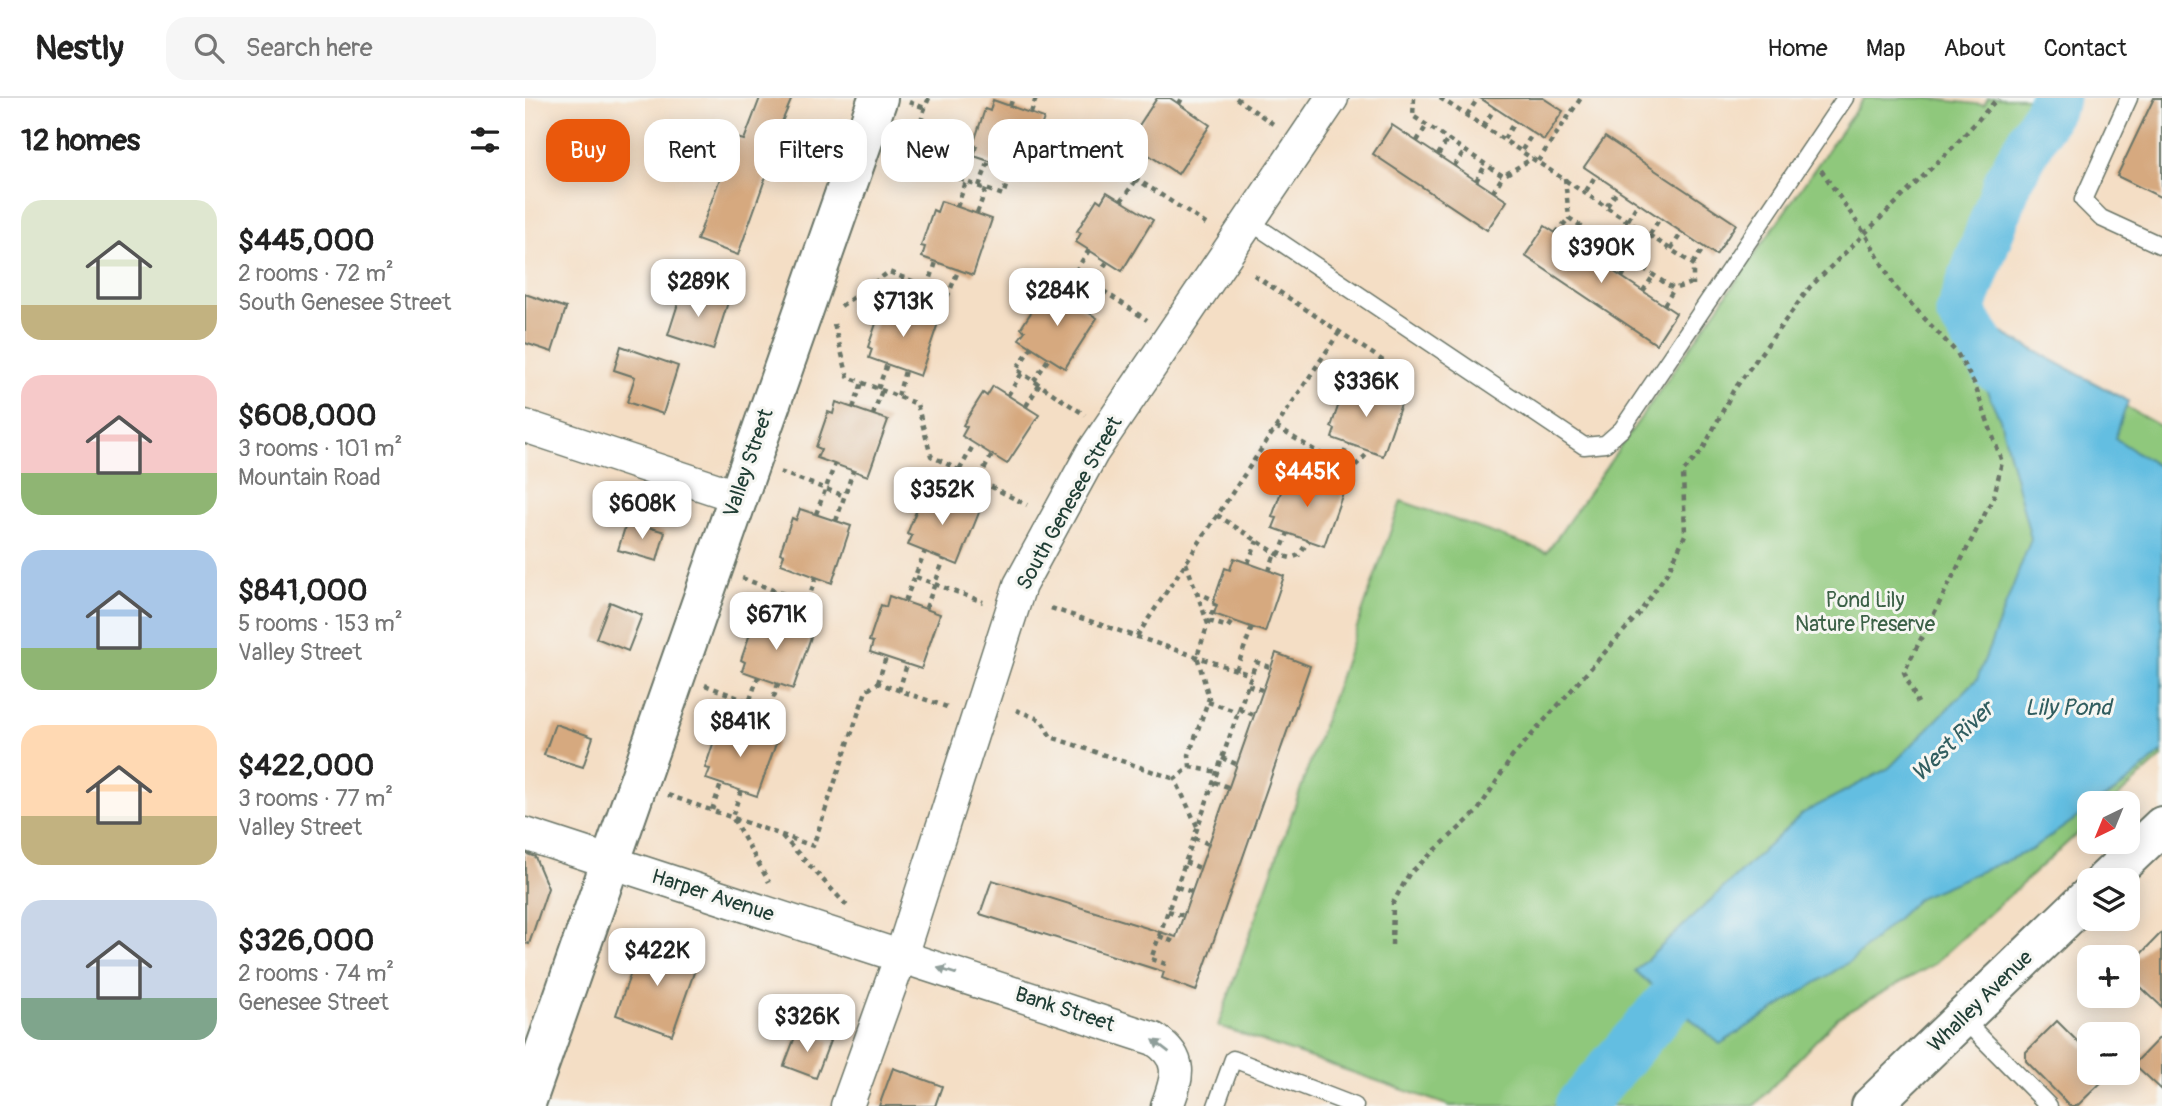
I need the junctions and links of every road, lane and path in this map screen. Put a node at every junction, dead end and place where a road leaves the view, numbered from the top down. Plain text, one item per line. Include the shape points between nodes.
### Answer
1 (929, 98) edge
2 (1013, 98) edge
3 (1036, 98) edge
4 (1182, 98) edge
5 (1235, 98) edge
6 (1332, 98) edge
7 (1414, 98) edge
8 (1440, 98) edge
9 (1478, 98) edge
10 (1581, 98) edge
11 (1845, 98) edge
12 (1998, 98) edge
13 (2129, 98) edge
14 (892, 99) edge
15 (1447, 100) edge
16 (1179, 104) dead end
17 (1010, 106) dead end
18 (925, 108) junction
19 (1495, 108) dead end
20 (1031, 113) dead end
21 (1467, 115) junction
22 (924, 119) edge
23 (1515, 121) dead end
24 (1276, 125) dead end
25 (1427, 125) junction
26 (1483, 126) junction
27 (1533, 133) dead end
28 (1448, 139) junction
29 (1504, 139) junction
30 (1417, 141) dead end
31 (1522, 150) junction
32 (1465, 151) junction
33 (1809, 153) junction
34 (1438, 155) dead end
35 (1536, 159) junction
36 (988, 164) edge
37 (1486, 164) junction
38 (1454, 166) dead end
39 (1596, 174) dead end
40 (1503, 176) junction
41 (1565, 177) junction
42 (1476, 181) dead end
43 (966, 182) edge
44 (969, 182) edge
45 (1008, 182) edge
46 (1135, 182) edge
47 (1142, 182) edge
48 (979, 186) junction
49 (986, 189) junction
50 (1618, 190) dead end
51 (1493, 191) dead end
52 (1585, 191) junction
53 (1121, 201) dead end
54 (1638, 203) dead end
55 (957, 206) dead end
56 (1607, 206) junction
57 (977, 214) dead end
58 (1569, 218) junction
59 (1660, 218) dead end
60 (1628, 220) junction
61 (1249, 221) junction
62 (1209, 226) dead end
63 (1589, 232) junction
64 (1682, 232) dead end
65 (1556, 233) dead end
66 (1865, 233) junction
67 (1650, 234) junction
68 (1611, 246) junction
69 (2162, 246) edge
70 (1704, 247) dead end
71 (1579, 248) dead end
72 (1671, 249) junction
73 (1089, 250) dead end
74 (1632, 260) junction
75 (936, 262) dead end
76 (1107, 262) dead end
77 (1600, 262) dead end
78 (1693, 264) junction
79 (959, 270) dead end
80 (1080, 275) junction
81 (1254, 275) dead end
82 (1654, 275) junction
83 (1622, 277) dead end
84 (914, 282) junction
85 (1691, 283) junction
86 (1094, 285) junction
87 (928, 287) junction
88 (1674, 289) junction
89 (935, 290) junction
90 (1643, 291) dead end
91 (1065, 298) dead end
92 (1711, 298) junction
93 (1664, 305) dead end
94 (905, 308) dead end
95 (1083, 310) dead end
96 (926, 315) dead end
97 (1147, 321) dead end
98 (1340, 331) junction
99 (1032, 347) dead end
100 (1049, 358) dead end
101 (887, 364) dead end
102 (905, 371) dead end
103 (1022, 373) junction
104 (1034, 381) junction
105 (862, 382) junction
106 (1040, 384) junction
107 (880, 389) junction
108 (1007, 395) dead end
109 (1387, 396) dead end
110 (898, 397) junction
111 (1026, 406) dead end
112 (853, 408) dead end
113 (873, 415) dead end
114 (1085, 416) dead end
115 (525, 426) edge
116 (1276, 427) junction
117 (974, 444) dead end
118 (1348, 444) dead end
119 (1317, 451) junction
120 (1369, 452) dead end
121 (992, 455) dead end
122 (835, 464) dead end
123 (1338, 464) junction
124 (959, 470) junction
125 (775, 471) dead end
126 (853, 471) dead end
127 (1307, 477) dead end
128 (977, 479) junction
129 (1328, 484) dead end
130 (825, 489) junction
131 (736, 496) junction
132 (845, 496) junction
133 (945, 496) dead end
134 (965, 504) dead end
135 (1027, 505) dead end
136 (816, 514) dead end
137 (1217, 515) junction
138 (836, 521) dead end
139 (1287, 533) dead end
140 (1309, 540) dead end
141 (1257, 541) junction
142 (925, 551) dead end
143 (1277, 554) junction
144 (944, 559) dead end
145 (1185, 563) junction
146 (1248, 564) dead end
147 (1269, 571) dead end
148 (738, 576) dead end
149 (816, 577) dead end
150 (916, 577) junction
151 (935, 584) junction
152 (1196, 592) junction
153 (788, 596) junction
154 (905, 601) dead end
155 (807, 603) junction
156 (983, 603) dead end
157 (926, 608) dead end
158 (1051, 608) dead end
159 (1233, 621) dead end
160 (779, 622) dead end
161 (1209, 623) junction
162 (1252, 627) dead end
163 (798, 629) dead end
164 (1137, 636) junction
165 (1197, 656) junction
166 (886, 657) dead end
167 (908, 664) dead end
168 (1270, 667) dead end
169 (1236, 670) junction
170 (1251, 675) junction
171 (758, 677) dead end
172 (701, 683) dead end
173 (878, 683) junction
174 (778, 684) dead end
175 (1248, 685) junction
176 (1262, 690) dead end
177 (899, 691) junction
178 (749, 702) junction
179 (1208, 702) junction
180 (1918, 704) dead end
181 (947, 707) dead end
182 (770, 710) junction
183 (1016, 710) dead end
184 (1239, 711) junction
185 (1254, 715) dead end
186 (740, 728) dead end
187 (762, 736) dead end
188 (1221, 758) junction
189 (1236, 764) dead end
190 (1190, 767) junction
191 (1217, 772) junction
192 (1175, 779) junction
193 (1214, 782) junction
194 (721, 784) dead end
195 (1228, 788) dead end
196 (741, 791) dead end
197 (662, 793) dead end
198 (712, 810) junction
199 (732, 817) junction
200 (2162, 826) edge
201 (1198, 827) junction
202 (525, 834) edge
203 (780, 834) junction
204 (1194, 838) junction
205 (1209, 844) dead end
206 (611, 862) junction
207 (1185, 862) junction
208 (1201, 868) dead end
209 (2118, 868) edge
210 (1177, 887) junction
211 (773, 889) dead end
212 (1192, 892) dead end
213 (2077, 908) edge
214 (1168, 911) junction
215 (856, 914) dead end
216 (1184, 916) dead end
217 (1159, 936) junction
218 (1174, 942) dead end
219 (1392, 945) dead end
220 (901, 956) junction
221 (1166, 964) dead end
222 (1962, 1018) junction
223 (525, 1106) edge
224 (848, 1106) edge
225 (1167, 1106) edge
226 (1216, 1106) edge
227 (1355, 1106) edge
228 (1871, 1106) edge
229 (2049, 1106) edge

1 - 18 path
2 - 17 path
3 - 20 path
4 - 16 path
5 - 24 path
6 - 61 street, South Genesee Street
7 - 25 path via 1413,116
8 - 15 path
9 - 21 path
10 - 35 path
11 - 33 lane
12 - 66 path
13 - 69 lane via 2083,200 2101,218
14 - 18 path
14 - 131 street, Valley Street
15 - 21 path
18 - 22 path
19 - 26 path
21 - 26 path
23 - 29 path
25 - 28 path
25 - 30 path
26 - 29 path
27 - 31 path
28 - 32 path
28 - 34 path
29 - 31 path
31 - 35 path
32 - 37 path
32 - 38 path
33 - 66 path
33 - 92 lane
35 - 40 path
35 - 41 path
36 - 48 path
37 - 40 path
37 - 42 path
39 - 52 path
40 - 51 path
41 - 52 path
41 - 58 path
43 - 55 path
44 - 48 path
45 - 49 path via 1003,195
46 - 53 path
47 - 62 path
48 - 49 path
49 - 57 path
50 - 56 path
52 - 56 path
54 - 60 path
56 - 60 path
58 - 63 path
58 - 65 path
59 - 67 path
60 - 67 path
61 - 92 lane via 1584,446 1605,444 1622,429
61 - 220 street, South Genesee Street via 1092,453 1020,585
63 - 68 path
63 - 71 path
64 - 72 path
66 - 180 path via 1895,287 1957,354 1974,383 2003,462 1994,496 1904,672
66 - 219 path via 1810,287 1733,391 1702,451 1683,472 1685,535 1669,570 1638,615 1512,757 1477,812 1409,874 1393,903
67 - 72 path
68 - 74 path
68 - 77 path
70 - 78 path
72 - 78 path
73 - 80 path via 1075,272
74 - 82 path
74 - 83 path
75 - 87 path
76 - 86 path
78 - 85 path
79 - 89 path via 948,295
80 - 86 path
80 - 91 path
81 - 98 path
82 - 88 path
82 - 90 path
84 - 87 path
84 - 94 path
84 - 105 path via 889,272 831,313 848,377
85 - 88 path
85 - 92 path
86 - 95 path
86 - 97 path
87 - 89 path
88 - 93 path
89 - 96 path
98 - 109 path via 1397,370
98 - 116 path
99 - 103 path via 1016,369
100 - 104 path
101 - 107 path
102 - 110 path
103 - 104 path
103 - 108 path
104 - 106 path
105 - 107 path
105 - 112 path
106 - 111 path
106 - 114 path
107 - 110 path
107 - 113 path
110 - 124 path via 917,404 931,456
115 - 131 street
116 - 119 path
116 - 137 path
117 - 124 path
118 - 123 path
119 - 123 path
119 - 127 path
120 - 123 path via 1354,467
121 - 128 path
122 - 130 path
123 - 129 path
124 - 128 path
124 - 133 path
125 - 130 path
126 - 132 path
128 - 134 path
128 - 135 path
130 - 132 path
130 - 136 path
131 - 206 street, Valley Street
132 - 138 path
137 - 141 path
137 - 145 path
139 - 143 path
140 - 143 path via 1295,557
141 - 143 path
141 - 146 path
142 - 150 path
143 - 147 path
144 - 151 path
145 - 152 path
145 - 164 path
148 - 153 path
149 - 155 path
150 - 151 path
150 - 154 path
151 - 156 path
151 - 157 path
152 - 161 path
152 - 161 path via 1215,602
153 - 155 path
153 - 160 path
155 - 163 path
158 - 164 path
159 - 161 path via 1229,627
161 - 165 path
162 - 169 path
164 - 165 path
165 - 169 path
165 - 179 path
166 - 173 path
167 - 177 path
168 - 170 path via 1256,662
169 - 170 path
170 - 175 path
171 - 178 path
172 - 178 path
173 - 177 path
173 - 203 path via 866,691 860,706 813,846
174 - 182 path
175 - 176 path
175 - 184 path
177 - 181 path
178 - 182 path
178 - 186 path
179 - 184 path
179 - 190 path via 1189,755
182 - 187 path
183 - 192 path via 1041,720 1051,737
184 - 185 path
184 - 188 path
188 - 189 path
188 - 191 path
190 - 191 path
190 - 192 path
191 - 193 path
192 - 201 path
193 - 195 path
193 - 201 path
194 - 198 path
196 - 199 path
197 - 198 path
198 - 199 path
199 - 203 path
199 - 211 path
200 - 209 street
201 - 204 path
202 - 206 street, Harper Avenue
203 - 215 path
204 - 205 path
204 - 207 path
206 - 220 street, Harper Avenue
206 - 223 street, Valley Street
207 - 208 path
207 - 210 path
210 - 212 path
210 - 214 path
213 - 222 street, Whalley Avenue
214 - 216 path
214 - 217 path
217 - 218 path
217 - 221 path via 1151,959
220 - 224 street, South Genesee Street
225 -> 220 street, Bank Street via 1176,1065 1169,1048 1154,1039
222 - 228 street, Whalley Avenue
222 - 229 lane
226 - 227 lane via 1233,1059

